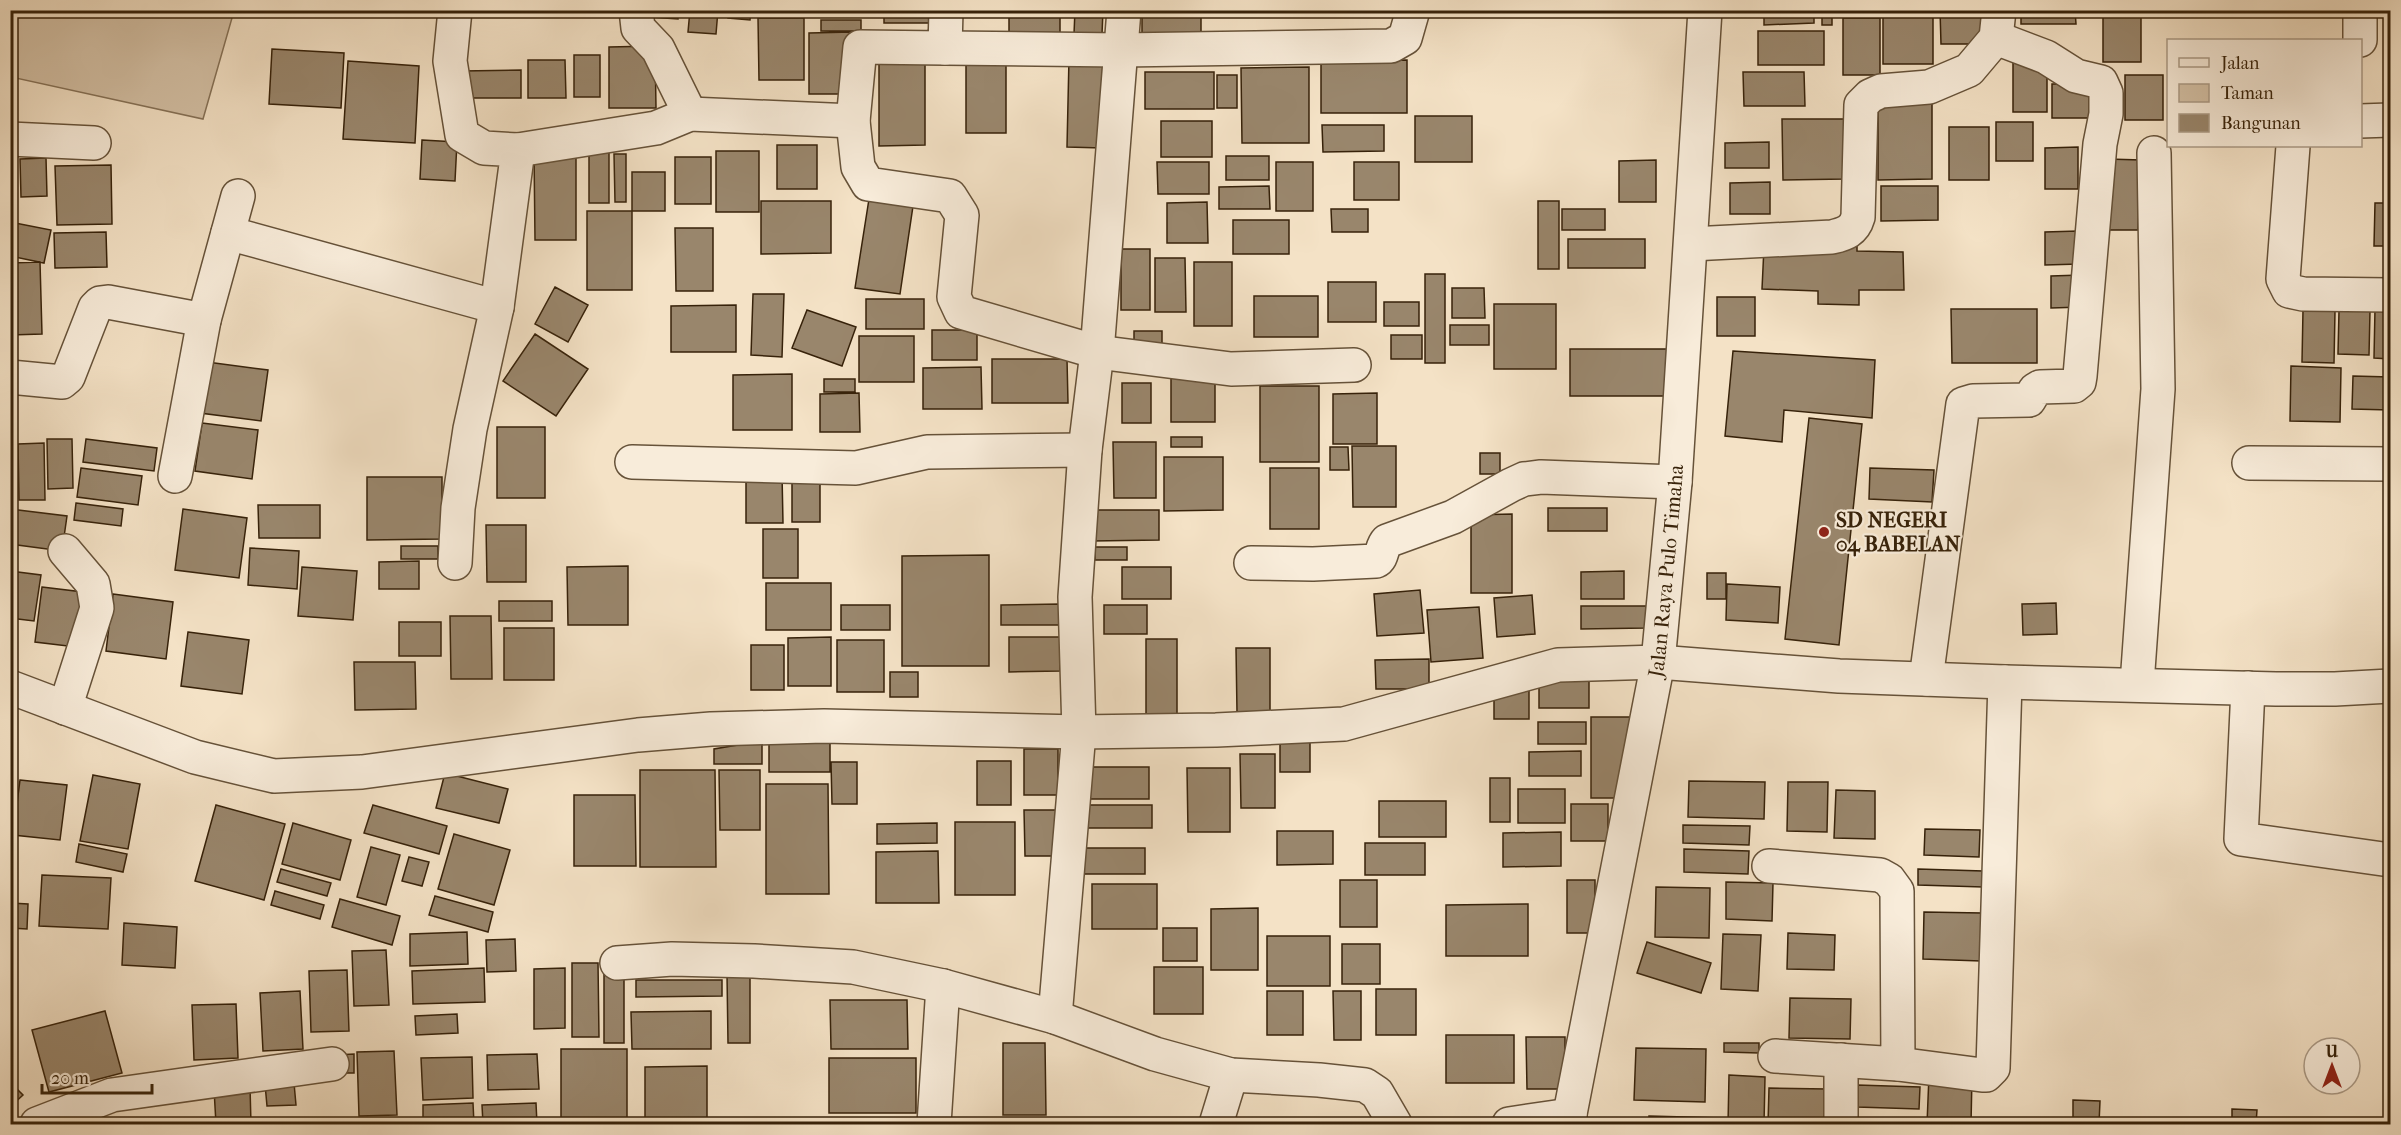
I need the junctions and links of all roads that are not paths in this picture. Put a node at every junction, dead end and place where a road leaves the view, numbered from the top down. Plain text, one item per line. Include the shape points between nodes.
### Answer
1 (455, 10) edge
2 (636, 10) edge
3 (946, 10) edge
4 (1124, 10) edge
5 (1413, 10) edge
6 (1705, 10) edge
7 (2360, 10) edge
8 (1998, 24) edge
9 (2360, 39) edge
10 (945, 48) junction
11 (1121, 51) junction
12 (690, 114) junction
13 (2391, 120) edge
14 (854, 121) junction
15 (2362, 121) edge
16 (10, 139) edge
17 (94, 143) dead end
18 (2293, 147) edge
19 (518, 150) junction
20 (2154, 153) dead end
21 (238, 196) dead end
22 (228, 233) junction
23 (1691, 244) junction
24 (2391, 295) edge
25 (497, 307) junction
26 (204, 320) junction
27 (1097, 352) junction
28 (1354, 365) dead end
29 (10, 377) edge
30 (1085, 450) junction
31 (632, 462) dead end
32 (2249, 463) dead end
33 (2391, 464) edge
34 (175, 476) dead end
35 (1676, 482) junction
36 (65, 550) dead end
37 (455, 563) dead end
38 (1251, 563) dead end
39 (1658, 662) junction
40 (1926, 679) junction
41 (2006, 682) junction
42 (2137, 684) junction
43 (2391, 686) edge
44 (10, 687) edge
45 (2248, 688) junction
46 (65, 708) junction
47 (1079, 732) junction
48 (2391, 860) edge
49 (1768, 866) dead end
50 (617, 963) dead end
51 (943, 986) junction
52 (1055, 1017) junction
53 (1775, 1056) dead end
54 (1841, 1060) junction
55 (332, 1064) dead end
56 (1898, 1064) junction
57 (1231, 1075) junction
58 (1569, 1120) edge
59 (37, 1125) edge
60 (934, 1125) edge
61 (1216, 1125) edge
62 (1395, 1125) edge
63 (1509, 1125) edge
64 (1841, 1125) edge

1 - 19 street via 450,61 462,135 484,148
2 - 12 street via 638,28 658,49
3 - 10 street
4 - 11 street
5 - 11 street via 1405,38 1391,46
6 - 23 street, Jalan Raya Pulo Timaha
7 - 9 street
8 - 23 street via 1969,70 1929,87 1881,91 1861,105 1858,217 1851,231 1832,237
8 - 40 street via 2076,76 2101,82 2106,93 2080,376 2074,386 2040,387 2029,400 1962,404
10 - 11 street
10 - 14 street via 860,47
11 - 27 street
12 - 14 street
12 - 19 street via 656,128
13 - 15 street
14 - 27 street via 858,167 868,184 950,196 962,215 954,297 961,312
16 - 17 street
18 - 24 street via 2283,279 2289,291
19 - 25 street
20 - 42 street via 2158,389
21 - 22 street
22 - 25 street
22 - 26 street
23 - 35 street, Jalan Raya Pulo Timaha
25 - 37 street via 470,429 458,508
26 - 29 street via 100,303 68,377 62,382
26 - 34 street
27 - 28 street via 1231,369
27 - 30 street
30 - 31 street via 927,452 856,468
30 - 47 street via 1075,597
32 - 33 street
35 - 38 street via 1524,479 1453,517 1387,542 1376,561
35 - 39 street, Jalan Raya Pulo Timaha
36 - 46 street via 93,584 97,609
39 - 40 street
39 - 47 street via 1542,668 1344,724
39 - 58 street, Jalan Raya Pulo Timaha
40 - 41 street
41 - 42 street
41 - 56 street via 1993,1068 1982,1075
42 - 45 street
43 - 45 street
44 - 46 street
45 - 48 street via 2241,838
46 - 47 street via 195,757 274,776 362,772 711,729 824,726
47 - 52 street
49 - 56 street via 1880,875 1893,883 1897,891
50 - 51 street via 672,959 790,961 853,967
51 - 52 street
51 - 60 street
52 - 57 street via 1155,1054
53 - 54 street
54 - 56 street
54 - 64 street
55 - 59 street via 112,1095
57 - 61 street
57 - 62 street via 1365,1085 1377,1093
58 - 63 street

